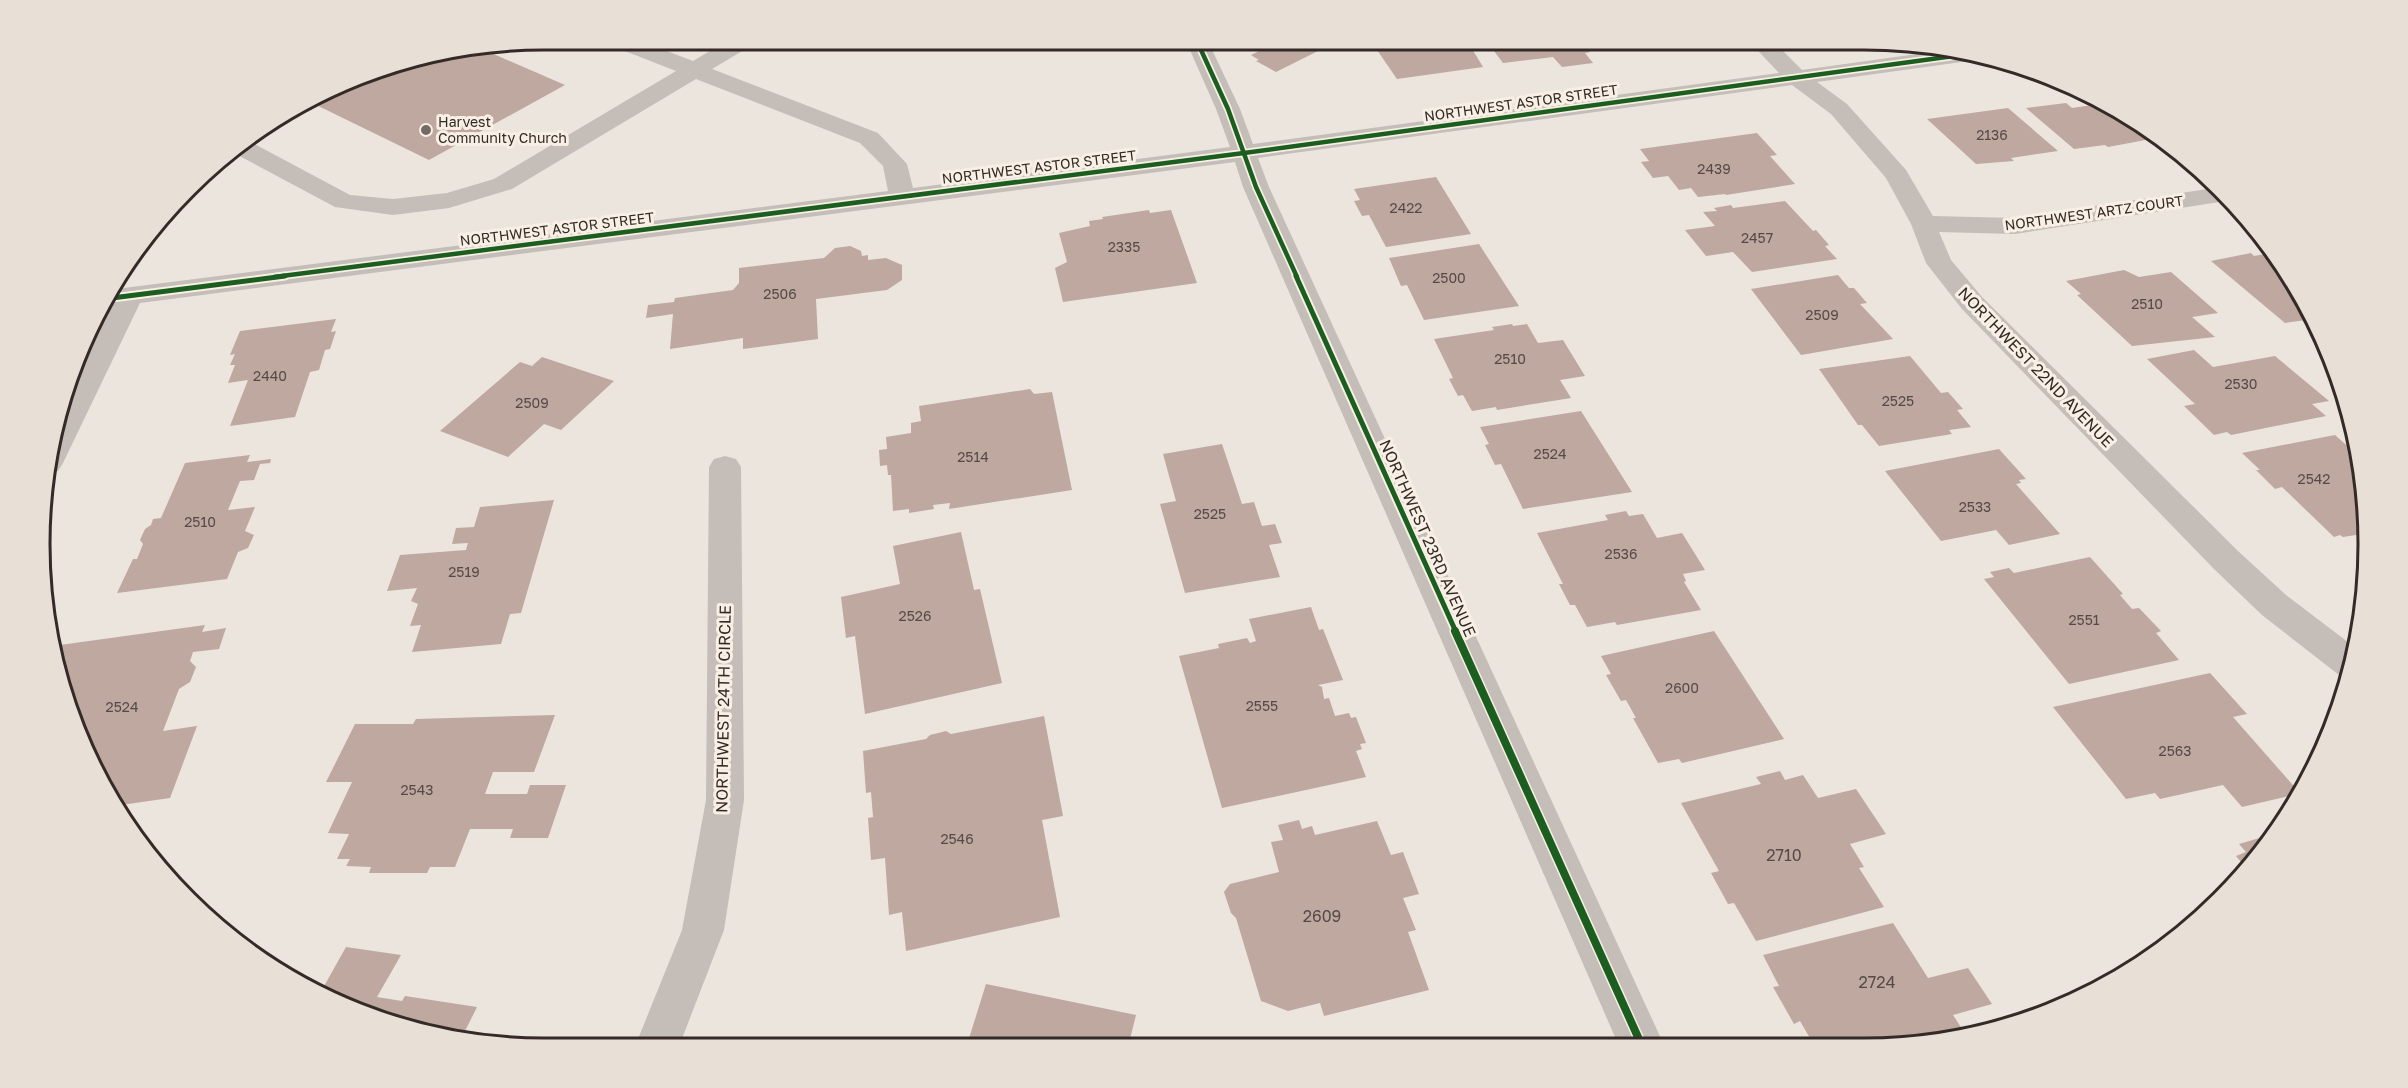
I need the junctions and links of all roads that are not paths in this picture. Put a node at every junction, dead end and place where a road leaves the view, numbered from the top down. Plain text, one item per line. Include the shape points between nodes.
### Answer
1 (644, 50) edge
2 (727, 50) edge
3 (1201, 50) edge
4 (1769, 50) edge
5 (1947, 57) edge
6 (693, 69) junction
7 (1796, 77) junction
8 (246, 150) edge
9 (1244, 153) junction
10 (2216, 196) edge
11 (902, 197) junction
12 (1924, 224) junction
13 (117, 297) edge
14 (65, 420) edge
15 (725, 467) dead end
16 (2345, 659) edge
17 (660, 1038) edge
18 (1638, 1038) edge

1 - 6 street
2 - 6 street
3 - 9 street, NORTHWEST 23RD AVENUE
4 - 7 street, NORTHWEST 22ND AVENUE
5 - 7 street, NORTHWEST ASTOR STREET
6 - 8 street via 503,184 449,200 393,207 344,202
6 - 11 street via 869,138 895,164
7 - 9 street, NORTHWEST ASTOR STREET
7 - 12 street, NORTHWEST 22ND AVENUE via 1839,109 1897,175
9 - 11 street, NORTHWEST ASTOR STREET
9 - 18 street, NORTHWEST 23RD AVENUE
10 - 12 street, NORTHWEST ARTZ COURT via 2015,226
11 - 13 street, NORTHWEST ASTOR STREET
12 - 16 street, NORTHWEST 22ND AVENUE via 1939,263 1972,303 2226,560 2274,605
13 - 14 street
15 - 17 street, NORTHWEST 24TH CIRCLE via 725,800 702,930

